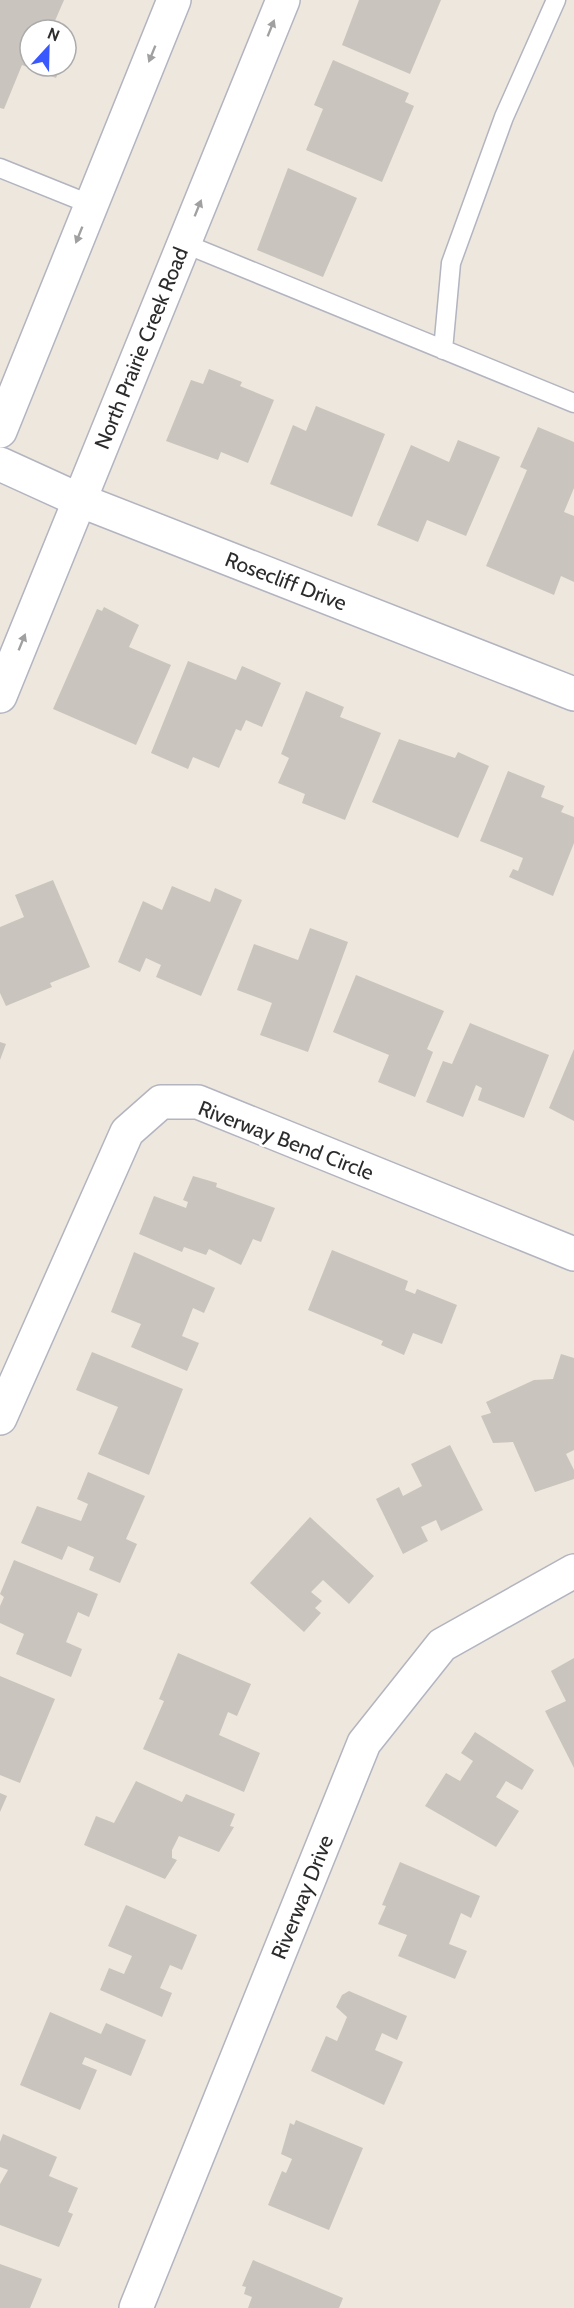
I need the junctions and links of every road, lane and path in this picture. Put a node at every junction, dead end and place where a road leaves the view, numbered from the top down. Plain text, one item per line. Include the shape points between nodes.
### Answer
1 (174, 0) edge
2 (283, 0) edge
3 (556, 0) edge
4 (0, 168) edge
5 (92, 205) junction
6 (183, 243) junction
7 (443, 350) junction
8 (574, 403) edge
9 (0, 431) edge
10 (0, 464) edge
11 (79, 500) junction
12 (574, 694) edge
13 (0, 696) edge
14 (574, 1254) edge
15 (0, 1418) edge
16 (574, 1572) edge
17 (136, 2308) edge

1 -> 5 street
6 -> 2 street, North Prairie Creek Road
3 - 7 lane via 504,117 451,263
4 - 5 lane
5 -> 9 street
6 - 7 lane
6 - 11 street, North Prairie Creek Road
7 - 8 lane
10 - 11 street, Rosecliff Drive
11 - 12 street, Rosecliff Drive
13 -> 11 street, North Prairie Creek Road
14 - 15 street, Riverway Bend Circle via 198,1102 161,1102 128,1132
16 - 17 street, Riverway Drive via 442,1645 364,1743

